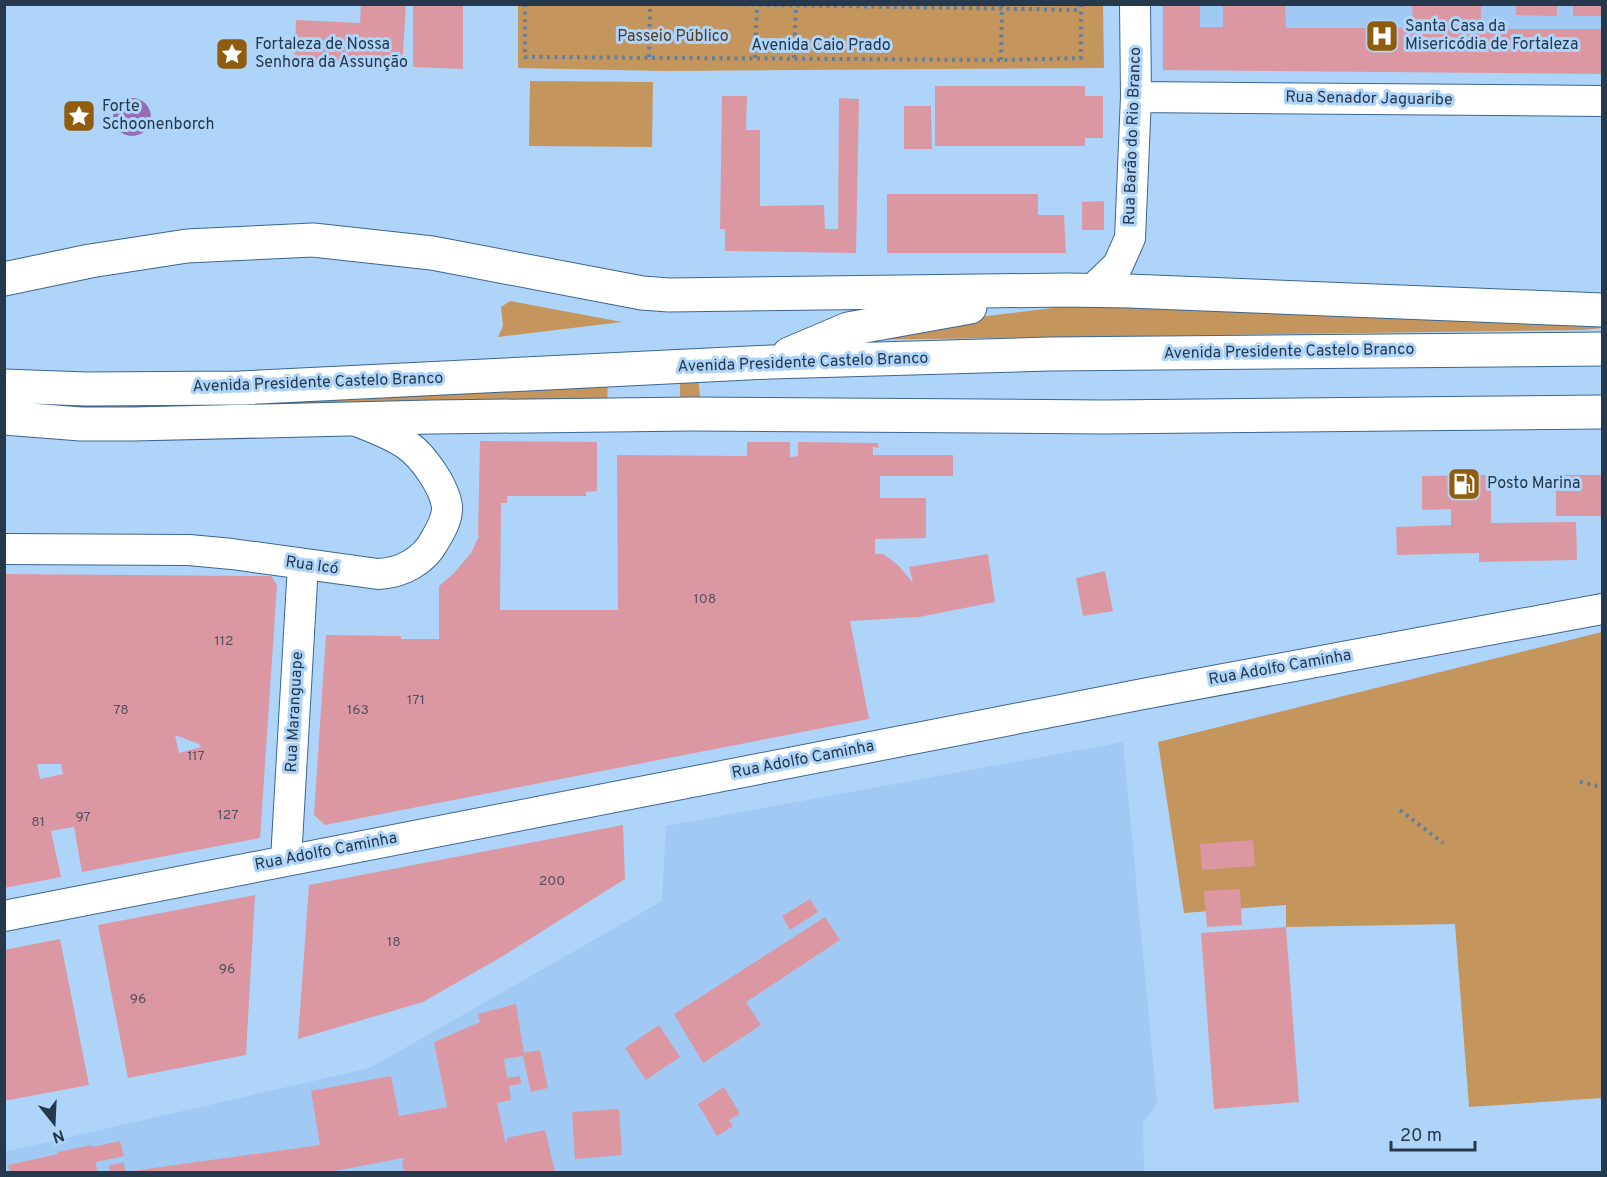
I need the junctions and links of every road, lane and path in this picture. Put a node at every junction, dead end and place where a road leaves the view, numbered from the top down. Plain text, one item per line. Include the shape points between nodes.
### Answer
1 (525, 4) edge
2 (650, 4) edge
3 (714, 4) edge
4 (1081, 4) edge
5 (1135, 4) edge
6 (757, 5) edge
7 (796, 5) edge
8 (1002, 7) edge
9 (1081, 10) junction
10 (649, 57) junction
11 (755, 58) junction
12 (794, 58) junction
13 (1001, 60) junction
14 (1136, 97) junction
15 (1602, 101) edge
16 (4, 279) edge
17 (1079, 290) junction
18 (1602, 310) edge
19 (1602, 349) edge
20 (771, 362) junction
21 (4, 386) edge
22 (1602, 412) edge
23 (4, 418) edge
24 (352, 419) junction
25 (4, 549) edge
26 (303, 564) junction
27 (1602, 609) edge
28 (1580, 782) dead end
29 (1602, 787) edge
30 (1400, 810) dead end
31 (1443, 843) dead end
32 (286, 860) junction
33 (4, 916) edge

1 - 10 path, Avenida Caio Prado via 525,57
2 - 10 path
3 - 6 path
4 - 9 path
5 - 14 street, Rua Barão do Rio Branco
6 - 7 path
6 - 11 path
7 - 8 path
7 - 12 path
8 - 9 path
8 - 13 path
9 - 13 path, Avenida Caio Prado via 1081,58
10 - 11 path, Avenida Caio Prado
11 - 12 path, Avenida Caio Prado
12 - 13 path, Avenida Caio Prado
14 - 15 street, Rua Senador Jaguaribe
14 - 17 street, Rua Barão do Rio Branco via 1130,238 1118,265
16 - 17 main road via 187,246 313,240 432,253 651,294
17 - 18 main road
17 - 20 main road via 848,329
19 - 20 main road, Avenida Presidente Castelo Branco via 1050,354
20 - 21 main road, Avenida Presidente Castelo Branco via 240,388
22 - 24 main road via 1104,417 682,414
23 - 24 main road via 81,424
24 - 26 street, Rua Icó via 408,445 422,460 440,486 447,506 445,520 431,549 410,566 391,573
25 - 26 street, Rua Icó via 189,550
26 - 32 street, Rua Maranguape
27 - 32 street, Rua Adolfo Caminha
28 - 29 path
30 - 31 path
32 - 33 street, Rua Adolfo Caminha

